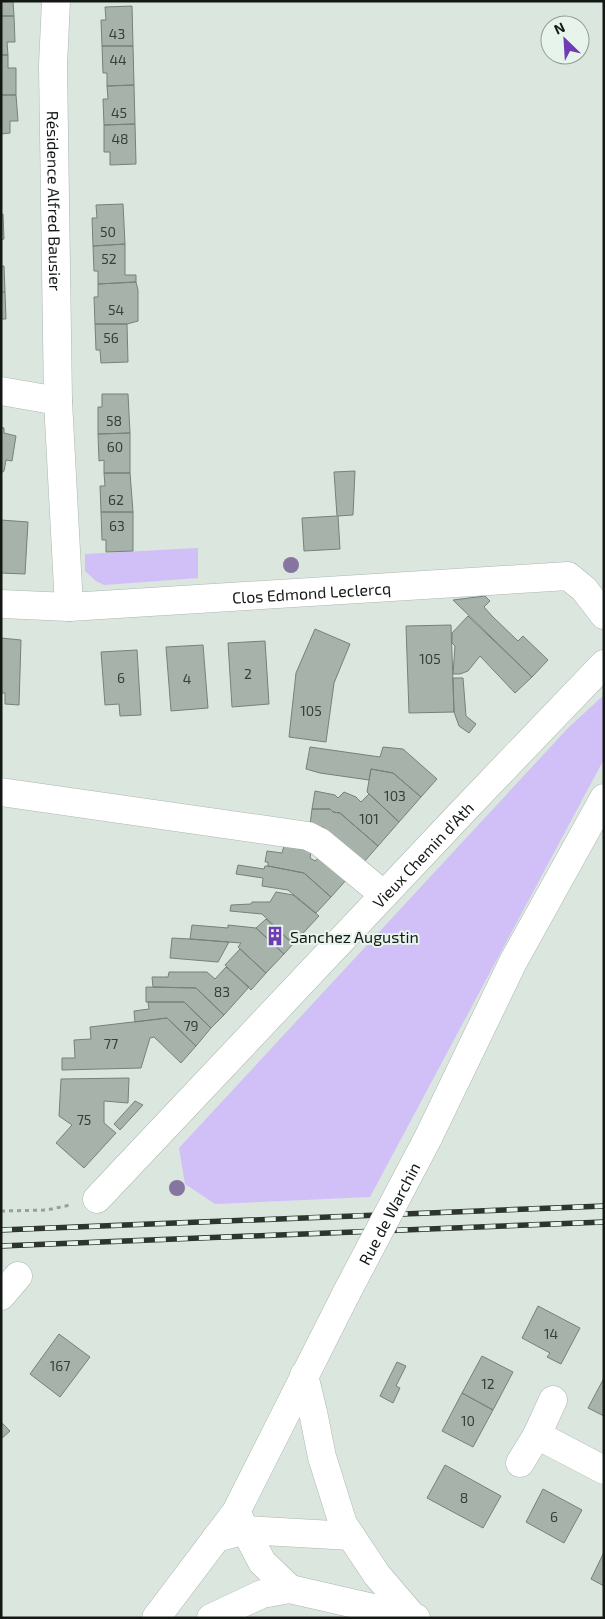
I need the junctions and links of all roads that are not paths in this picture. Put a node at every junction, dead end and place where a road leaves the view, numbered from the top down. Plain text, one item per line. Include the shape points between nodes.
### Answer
1 (56, 1) edge
2 (1, 391) edge
3 (58, 402) junction
4 (1, 604) edge
5 (69, 607) junction
6 (604, 615) edge
7 (604, 664) edge
8 (1, 792) edge
9 (604, 798) edge
10 (384, 895) junction
11 (97, 1199) road end
12 (304, 1375) junction
13 (553, 1400) dead end
14 (537, 1435) junction
15 (520, 1463) dead end
16 (604, 1470) edge
17 (241, 1521) junction
18 (351, 1536) junction
19 (290, 1590) junction
20 (414, 1617) edge
21 (156, 1618) edge
22 (211, 1618) edge

1 - 3 street, Résidence Alfred Bausier via 53,65
2 - 3 street
3 - 5 street, Résidence Alfred Bausier
4 - 5 street, Clos Edmond Leclercq
5 - 6 street, Clos Edmond Leclercq via 568,576 584,589
7 - 10 street, Vieux Chemin d'Ath
8 - 10 street via 308,836 320,842
9 - 12 street, Rue de Warchin, bridge via 513,962 428,1138
10 - 11 street, Vieux Chemin d'Ath
12 - 17 street, Rue de Warchin
12 - 18 street via 322,1457 343,1524
13 - 14 street
14 - 15 street
14 - 16 street
17 - 18 street
17 - 19 street via 262,1562
17 - 21 street, Rue de Warchin via 216,1538
18 - 20 street via 377,1575
19 - 20 street
19 - 22 street via 262,1594

